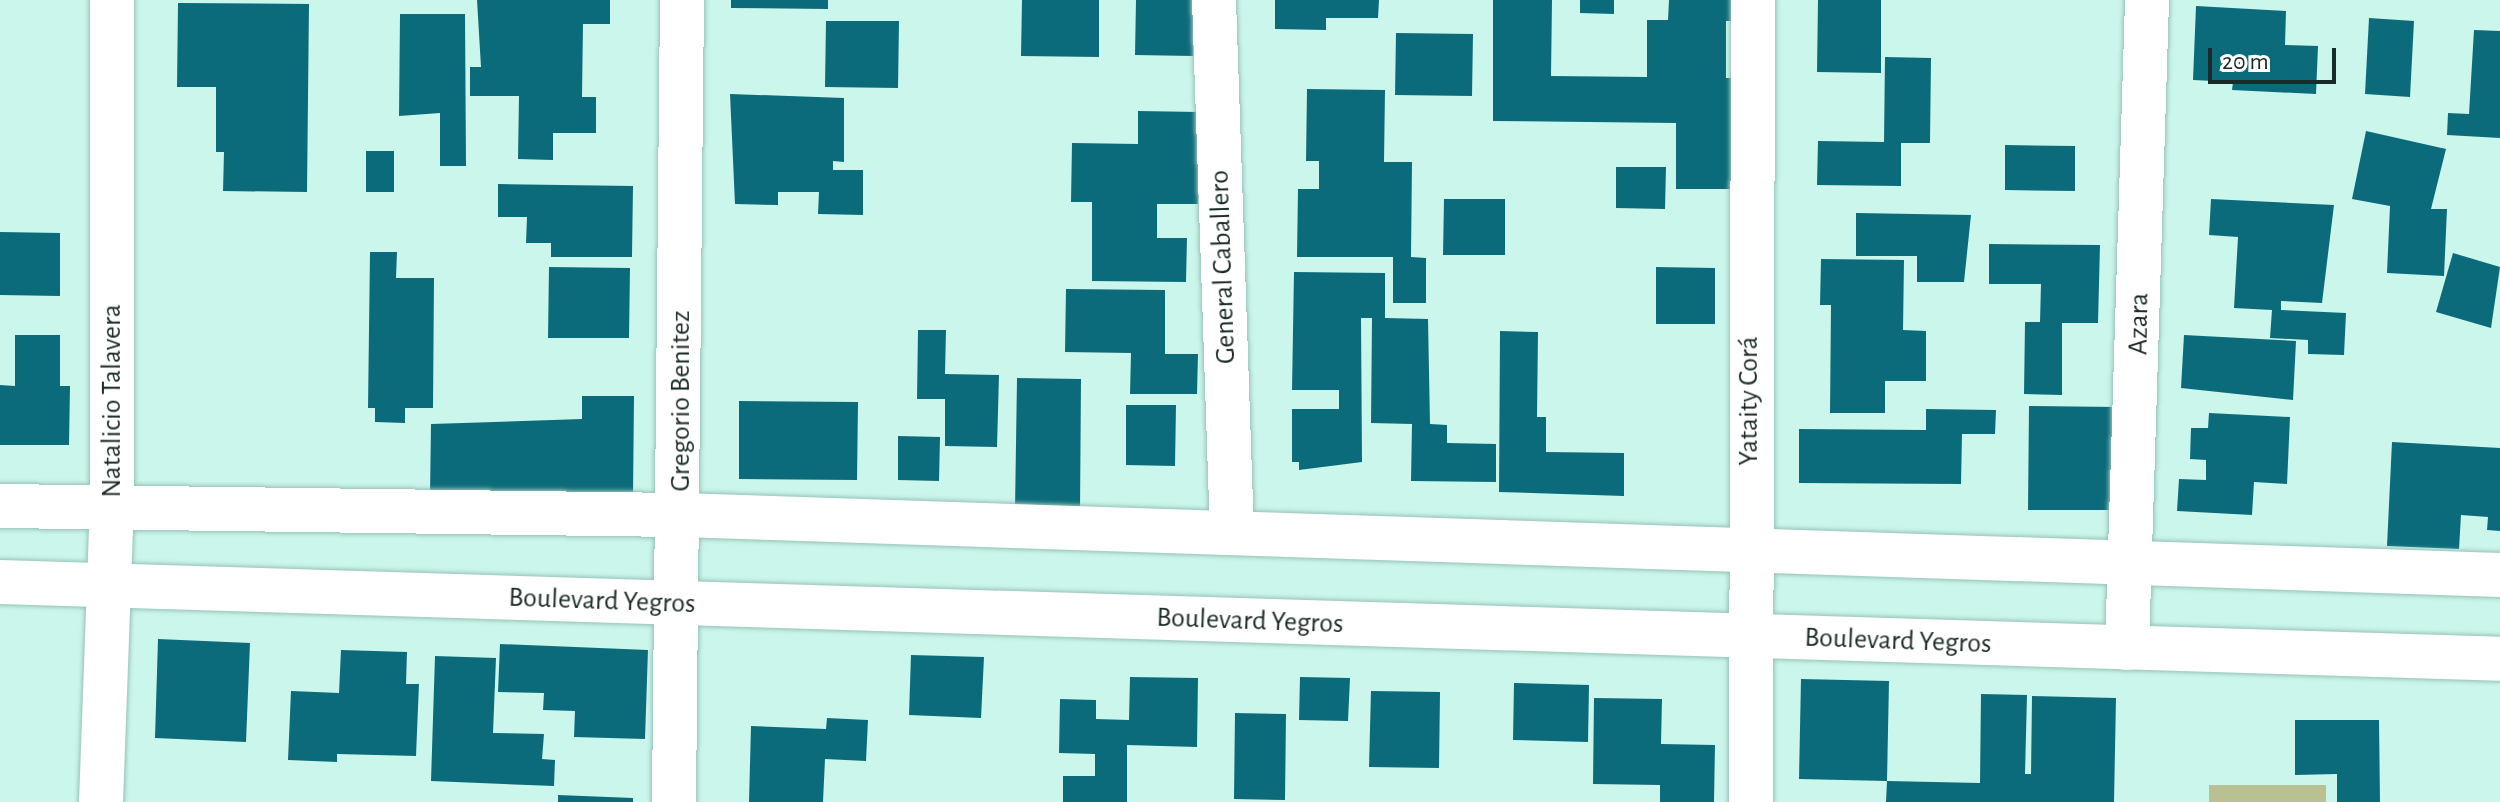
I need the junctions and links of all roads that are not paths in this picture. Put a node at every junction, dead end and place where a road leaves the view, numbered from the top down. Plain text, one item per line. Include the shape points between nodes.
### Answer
1 (112, 0) edge
2 (682, 0) edge
3 (1214, 0) edge
4 (1753, 0) edge
5 (2147, 0) edge
6 (0, 506) edge
7 (112, 508) junction
8 (681, 515) junction
9 (1232, 533) junction
10 (1748, 550) junction
11 (2134, 563) junction
12 (2500, 575) edge
13 (0, 582) edge
14 (110, 586) junction
15 (675, 603) junction
16 (1756, 636) junction
17 (2127, 648) junction
18 (2500, 659) edge
19 (101, 802) edge
20 (674, 802) edge
21 (1751, 802) edge

1 - 7 main road, Natalicio Talavera
2 - 8 main road, Gregorio Benitez
3 - 9 main road, General Caballero
4 - 10 main road, Yataity Corá
5 - 11 main road, Azara
6 - 7 main road
7 - 8 main road
7 - 14 main road, Natalicio Talavera
8 - 9 main road
8 - 15 main road, Gregorio Benitez
9 - 10 main road
10 - 11 main road
10 - 16 main road, Yataity Corá
11 - 12 main road
11 - 17 main road, Azara
13 - 14 main road, Boulevard Yegros
14 - 15 main road, Boulevard Yegros
14 - 19 main road, Natalicio Talavera
15 - 16 main road, Boulevard Yegros
15 - 20 main road, Gregorio Benitez
16 - 17 main road, Boulevard Yegros
16 - 21 main road, Yataity Corá
17 - 18 main road, Boulevard Yegros

